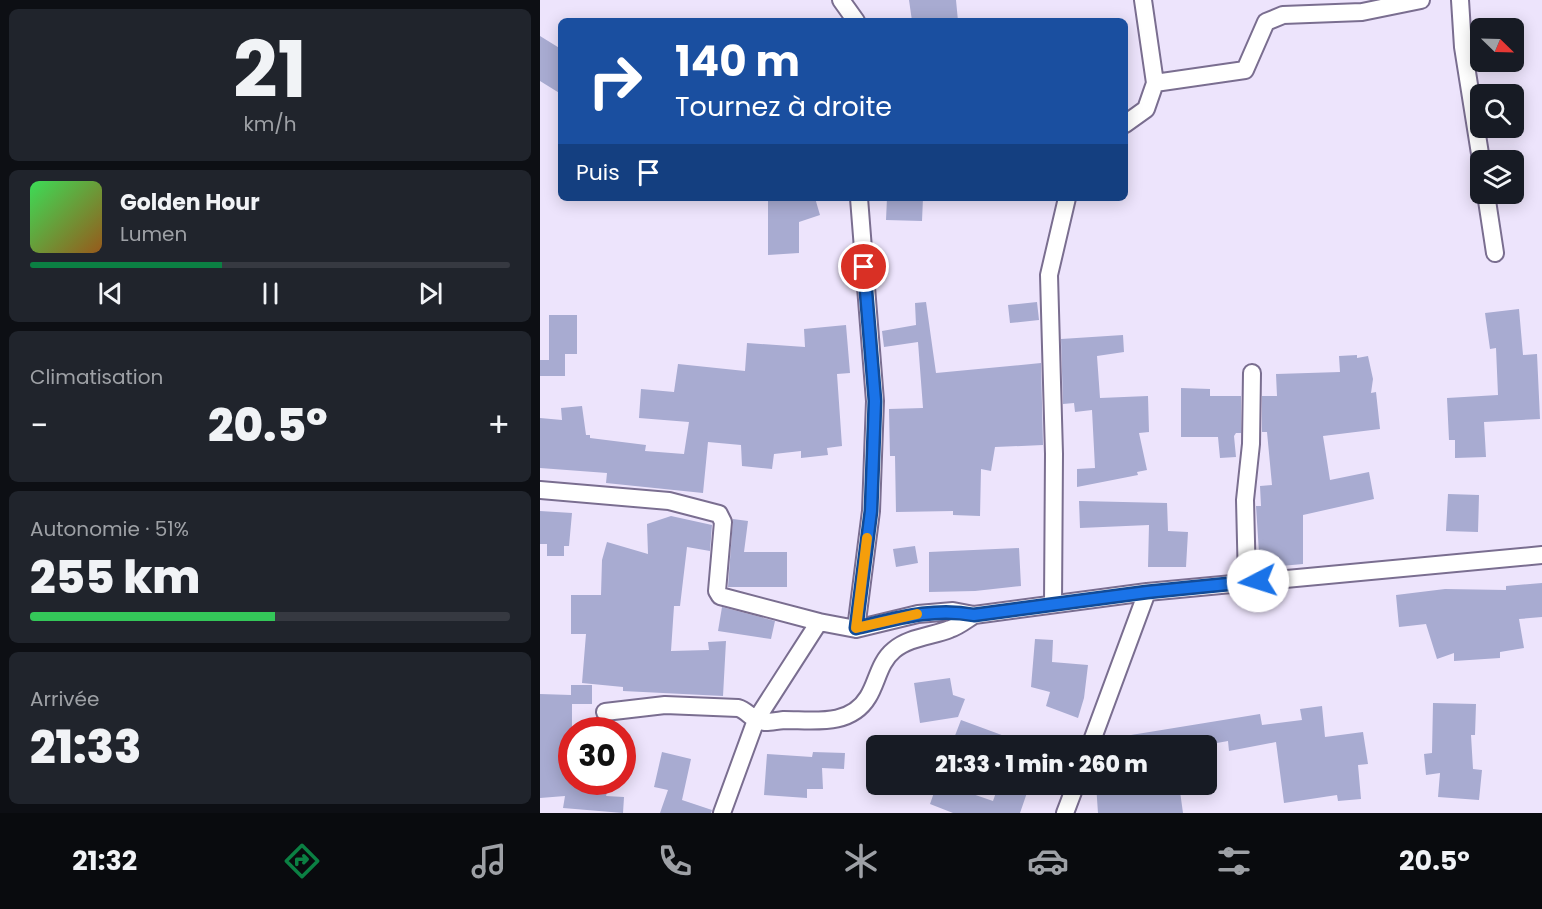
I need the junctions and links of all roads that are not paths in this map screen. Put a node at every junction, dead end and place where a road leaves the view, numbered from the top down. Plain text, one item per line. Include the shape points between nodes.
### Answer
1 (842, 0) edge
2 (1143, 0) edge
3 (1421, 0) edge
4 (1460, 0) edge
5 (854, 18) edge
6 (1155, 82) junction
7 (1128, 122) edge
8 (1479, 150) edge
9 (859, 201) edge
10 (1066, 201) edge
11 (1488, 204) edge
12 (1495, 254) dead end
13 (1252, 374) dead end
14 (540, 490) edge
15 (1542, 555) edge
16 (1247, 582) junction
17 (1147, 592) junction
18 (1053, 604) junction
19 (974, 615) junction
20 (819, 622) junction
21 (856, 628) junction
22 (605, 712) dead end
23 (756, 720) junction
24 (1094, 735) edge
25 (1072, 795) edge
26 (722, 813) edge
27 (1065, 813) edge

1 - 5 street
2 - 6 street
3 - 6 street via 1362,12 1283,15 1266,22 1245,70
4 - 8 street via 1463,47
6 - 7 street via 1146,109
9 - 21 street via 875,401 871,511
10 - 18 street via 1049,275
11 - 12 street
13 - 16 street via 1245,500
14 - 20 street via 669,501 719,514 723,522 717,591 720,596
15 - 16 street
16 - 17 street
17 - 18 street
17 - 24 street
18 - 19 street
19 - 21 street via 953,611 918,614
19 - 23 street via 953,629 894,650 875,676 870,696 861,707 843,717 811,722
20 - 21 street
20 - 23 street
22 - 23 street via 665,705 738,708
23 - 26 street
25 - 27 street

